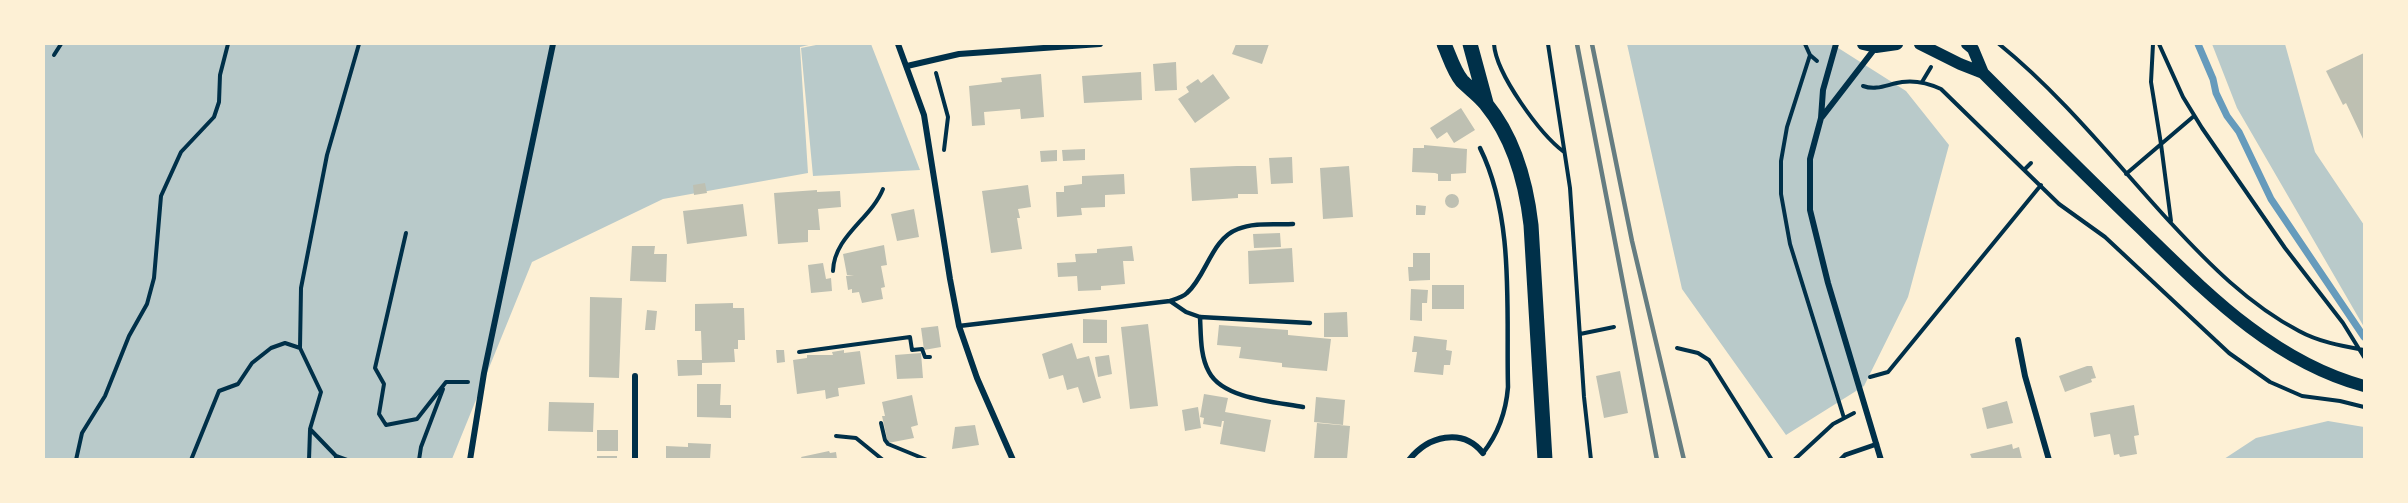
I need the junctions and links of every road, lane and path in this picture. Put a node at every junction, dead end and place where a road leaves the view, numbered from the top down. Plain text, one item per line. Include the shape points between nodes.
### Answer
1 (61, 44) edge
2 (228, 44) edge
3 (358, 44) edge
4 (553, 44) edge
5 (898, 44) edge
6 (1100, 44) edge
7 (1444, 44) edge
8 (1470, 44) edge
9 (1494, 44) edge
10 (1548, 44) edge
11 (1805, 44) edge
12 (1836, 44) edge
13 (1863, 44) edge
14 (1897, 44) edge
15 (1920, 44) edge
16 (1967, 44) edge
17 (1999, 44) edge
18 (2153, 44) edge
19 (2159, 44) edge
20 (1876, 47) junction
21 (54, 55) dead end
22 (932, 60) junction
23 (1820, 63) dead end
24 (907, 66) junction
25 (1931, 66) dead end
26 (1983, 73) junction
27 (1923, 82) junction
28 (1862, 85) dead end
29 (1486, 104) junction
30 (2194, 116) junction
31 (1821, 118) junction
32 (2161, 144) junction
33 (1479, 148) dead end
34 (1564, 152) junction
35 (2031, 163) dead end
36 (932, 168) junction
37 (2025, 169) junction
38 (2126, 174) junction
39 (2041, 185) junction
40 (883, 189) dead end
41 (2171, 222) junction
42 (1293, 224) dead end
43 (406, 233) dead end
44 (833, 271) dead end
45 (1170, 301) junction
46 (1200, 317) junction
47 (1310, 323) dead end
48 (959, 326) junction
49 (1614, 327) dead end
50 (1580, 334) junction
51 (2018, 340) dead end
52 (300, 348) junction
53 (1677, 348) dead end
54 (2364, 350) edge
55 (799, 352) dead end
56 (930, 357) dead end
57 (2364, 357) edge
58 (635, 376) dead end
59 (482, 381) junction
60 (1858, 381) junction
61 (446, 382) junction
62 (2364, 386) edge
63 (1303, 406) dead end
64 (2364, 407) edge
65 (1866, 408) junction
66 (881, 423) dead end
67 (310, 429) junction
68 (836, 436) dead end
69 (1877, 444) junction
70 (1483, 453) joint
71 (336, 458) edge
72 (76, 459) edge
73 (191, 459) edge
74 (309, 459) edge
75 (347, 459) edge
76 (419, 459) edge
77 (470, 459) edge
78 (634, 459) edge
79 (883, 459) edge
80 (927, 459) edge
81 (1013, 459) edge
82 (1409, 459) edge
83 (1545, 459) edge
84 (1591, 459) edge
85 (1772, 459) edge
86 (1794, 459) edge
87 (1840, 459) edge
88 (1881, 459) edge
89 (2049, 459) edge

1 - 21 path
2 - 72 path via 214,117 181,152 161,196 154,278 147,304 129,336 105,396 82,433
3 - 52 path via 327,155 301,288
4 - 59 street
5 - 24 street
6 - 22 street via 990,51
7 - 29 main road via 1461,80
8 - 29 main road
9 - 34 path via 1497,61 1510,85 1544,134
10 - 34 path
11 - 23 path
12 - 31 street via 1823,90
13 - 20 main road
14 - 20 main road
15 - 26 main road
16 - 26 main road
17 - 38 path via 2021,61
18 - 32 path via 2151,82
19 - 30 path
20 - 31 street
22 - 24 street
22 - 36 path via 948,117 946,147
24 - 36 street via 924,115
25 - 27 path
26 - 62 main road via 2241,323 2296,360
27 - 28 path via 1876,88
27 - 37 path via 1949,95
29 - 83 main road via 1512,148 1527,190
30 - 32 path
30 - 57 path
31 - 60 street via 1810,159 1810,210
32 - 38 path
32 - 41 path
33 - 70 lane via 1496,188 1503,228 1508,387 1498,429
34 - 50 path
35 - 37 path
36 - 48 street
37 - 39 path
38 - 41 path
39 - 60 path via 1888,372
39 - 64 path via 2059,204 2105,237 2204,331 2271,382 2301,396
40 - 44 path via 836,252
41 - 54 path via 2206,260 2263,309 2300,332
42 - 45 lane via 1246,226 1230,233 1186,295
43 - 61 path via 375,368 384,384 378,414 386,425 417,419
45 - 46 lane
45 - 48 lane
46 - 47 lane
46 - 63 lane via 1206,364 1212,377 1227,389 1250,397
48 - 81 street
49 - 50 path
50 - 84 path
51 - 89 street
52 - 67 path via 321,392
52 - 73 path via 285,344 271,348 252,363 238,384 219,391
53 - 85 path via 1709,360
55 - 56 path via 910,337 912,350 922,349 925,357
58 - 78 street
59 - 61 path
59 - 77 street
60 - 65 street
61 - 76 path
65 - 69 street
65 - 86 path via 1833,424
66 - 80 path via 888,444
67 - 71 path
67 - 74 path
68 - 79 path via 856,438
69 - 87 lane
69 - 88 street
70 - 82 street via 1464,438 1448,437 1423,446
71 - 75 path

